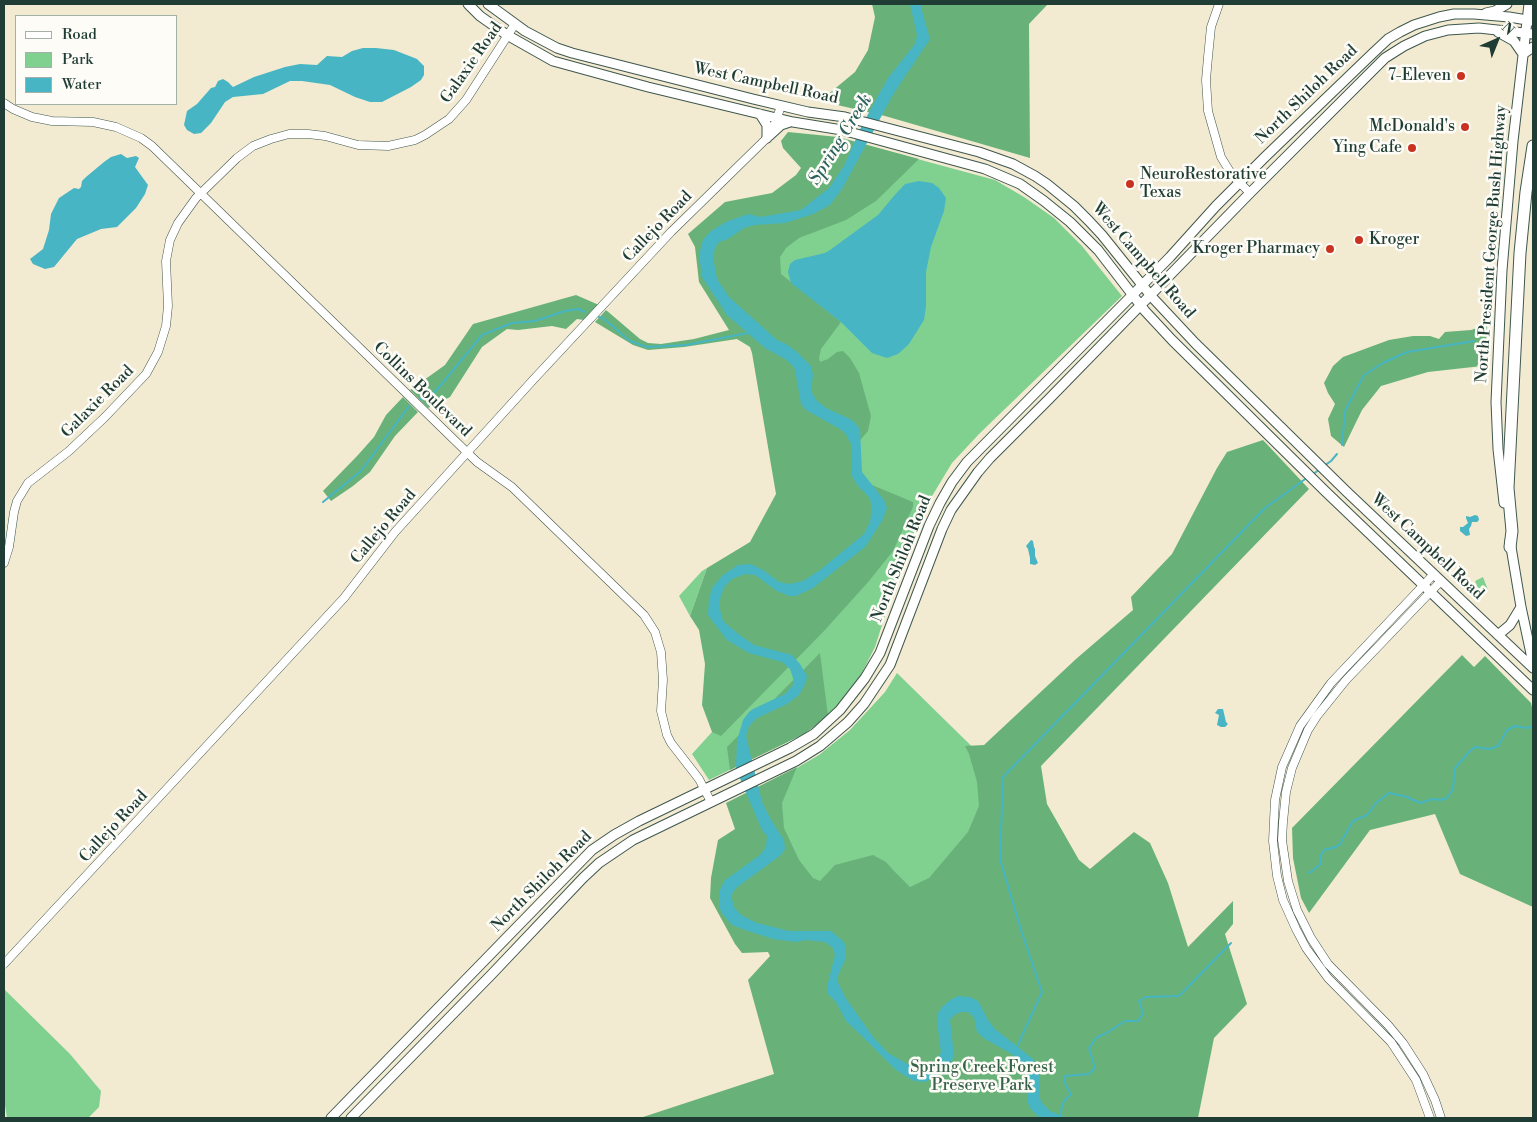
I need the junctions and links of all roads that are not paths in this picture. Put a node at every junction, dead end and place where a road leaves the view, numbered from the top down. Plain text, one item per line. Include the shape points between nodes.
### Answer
1 (468, 4) edge
2 (488, 4) edge
3 (1219, 4) edge
4 (1507, 4) edge
5 (1529, 4) edge
6 (1478, 15) junction
7 (1530, 20) edge
8 (515, 24) junction
9 (1495, 30) junction
10 (1529, 33) edge
11 (508, 35) junction
12 (1533, 48) edge
13 (1523, 54) junction
14 (4, 103) edge
15 (781, 106) junction
16 (760, 114) junction
17 (777, 118) junction
18 (790, 122) junction
19 (768, 137) junction
20 (1533, 146) edge
21 (1240, 183) junction
22 (201, 193) junction
23 (1250, 193) junction
24 (1142, 285) junction
25 (1132, 295) junction
26 (1151, 296) junction
27 (1141, 306) junction
28 (1172, 340) junction
29 (1227, 373) junction
30 (466, 452) junction
31 (1510, 547) junction
32 (4, 564) edge
33 (1434, 574) junction
34 (1441, 580) junction
35 (1427, 588) junction
36 (1520, 607) junction
37 (1498, 635) junction
38 (1533, 638) edge
39 (1358, 655) junction
40 (1533, 664) edge
41 (1533, 668) edge
42 (1349, 677) junction
43 (1533, 690) edge
44 (704, 789) junction
45 (711, 802) junction
46 (4, 964) edge
47 (331, 1118) edge
48 (351, 1118) edge
49 (1430, 1118) edge
50 (1441, 1118) edge

1 - 11 main road, West Campbell Road
2 - 8 main road, West Campbell Road
3 - 21 street via 1211,27 1208,111 1221,157
4 - 6 main road
5 - 7 main road, North President George Bush Highway
6 - 7 main road, North Shiloh Road
6 - 21 main road, North Shiloh Road via 1454,14 1429,19 1388,39
7 - 10 main road, North President George Bush Highway
8 - 11 street, Galaxie Road
8 - 15 main road, West Campbell Road via 572,53
9 - 10 main road, North Shiloh Road
9 - 13 main road via 1514,41
9 - 23 main road, North Shiloh Road via 1448,30 1426,36 1385,58
10 - 13 main road, North President George Bush Highway
11 - 16 main road, West Campbell Road via 553,61
11 - 22 street, Galaxie Road via 466,100 449,119 425,135 388,146 358,145 325,136 289,134 253,146
12 - 13 main road
13 - 31 main road, North President George Bush Highway via 1502,270 1496,402 1500,476
14 - 22 street, Collins Boulevard via 32,117 106,124 129,132 158,152
15 - 17 street, Callejo Road
15 - 24 main road, West Campbell Road via 845,117 1005,161 1047,184 1074,206
16 - 17 main road, West Campbell Road
16 - 19 main road via 768,125
17 - 18 main road, West Campbell Road
17 - 19 street, Callejo Road
18 - 19 main road via 781,125
18 - 25 main road, West Campbell Road via 842,130 960,161 1009,178 1056,210 1098,250
19 - 30 street, Callejo Road via 671,232
20 - 31 highway via 1520,253 1508,488 1512,531
21 - 23 street
21 - 24 main road, North Shiloh Road
22 - 30 street, Collins Boulevard
22 - 32 street, Galaxie Road via 178,223 170,240 166,261 166,326 158,352 146,374 112,410 78,443 28,483 17,501
23 - 26 main road, North Shiloh Road
24 - 25 main road, North Shiloh Road
24 - 26 main road, West Campbell Road
25 - 27 main road, West Campbell Road
25 - 44 main road, North Shiloh Road via 974,455 952,482 928,526 880,653 834,716 790,748
26 - 27 main road, North Shiloh Road
26 - 29 main road, West Campbell Road
27 - 28 main road, West Campbell Road
27 - 45 main road, North Shiloh Road via 990,458 951,510 890,665 864,704 810,753
28 - 29 main road via 1214,373
28 - 35 main road, West Campbell Road
29 - 33 main road, West Campbell Road
30 - 44 street, Collins Boulevard via 512,487 644,615 661,652 661,711 667,735
30 - 46 street, Callejo Road via 395,532 338,606
31 - 36 main road, North President George Bush Highway
33 - 34 main road, West Campbell Road
33 - 35 street
34 - 35 street
34 - 37 main road, West Campbell Road
35 - 39 street
35 - 42 street
35 - 43 main road, West Campbell Road
36 - 37 main road via 1510,625
36 - 38 main road
36 - 40 main road, North President George Bush Highway
37 - 41 main road, West Campbell Road
39 - 42 street
39 - 49 street via 1331,683 1303,721 1282,767 1273,826 1277,876 1283,900 1306,948 1328,978 1390,1042 1416,1080
42 - 50 street via 1308,730 1292,768 1286,792 1282,840 1288,881 1297,910 1328,964 1403,1043 1423,1074
44 - 45 street, Collins Boulevard
44 - 47 main road, North Shiloh Road via 633,824 592,850
45 - 48 main road, North Shiloh Road via 633,840 593,868

